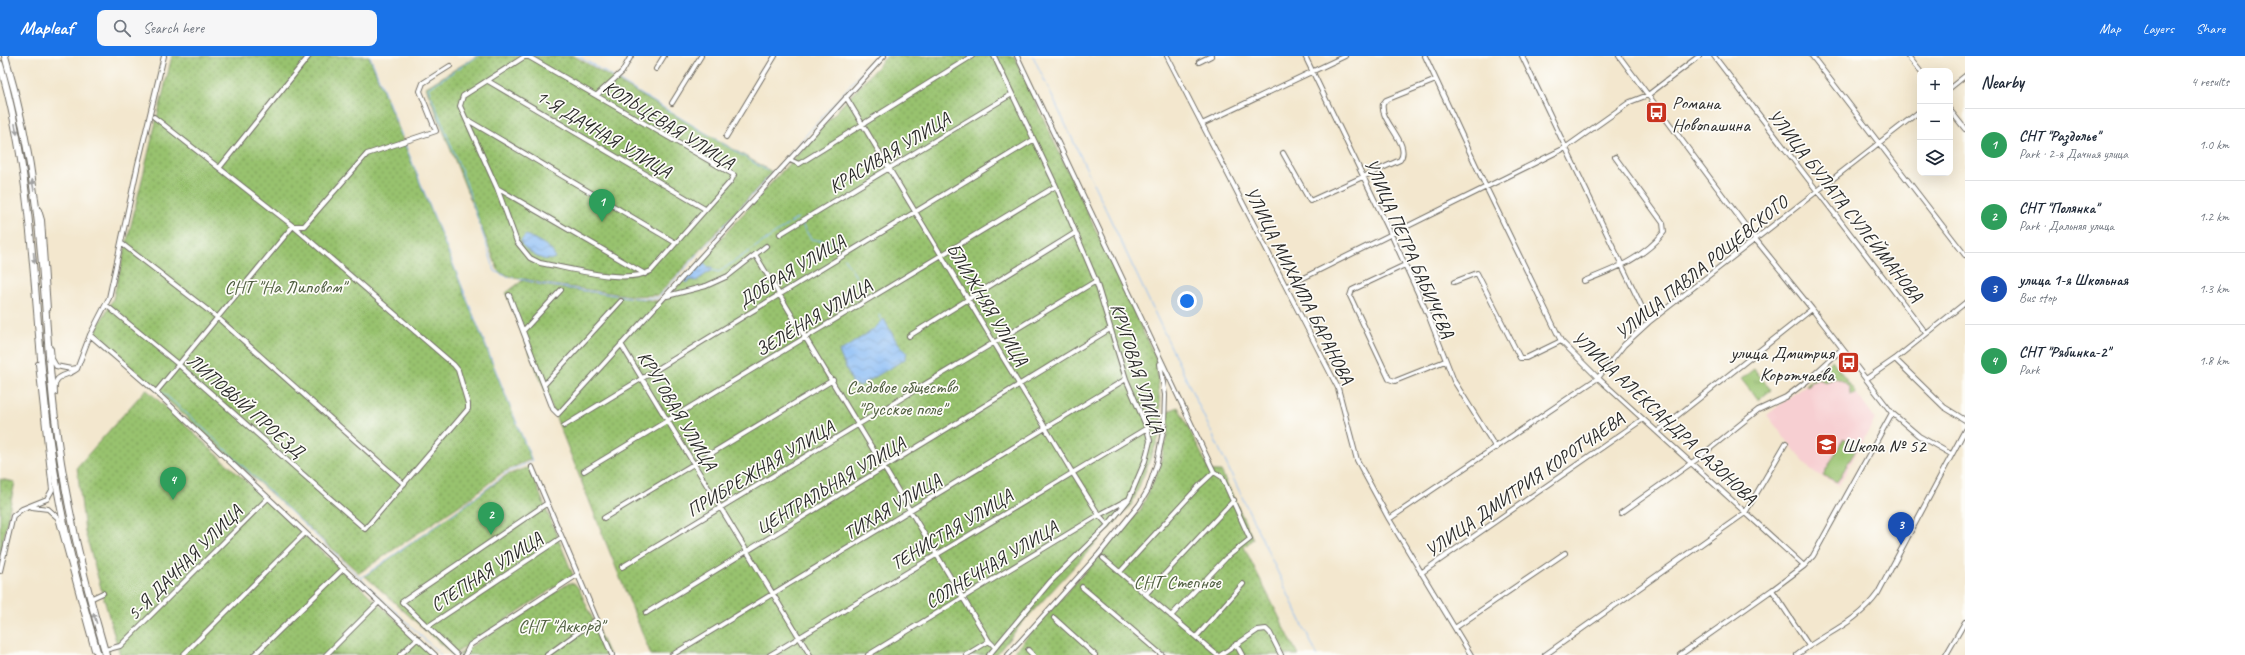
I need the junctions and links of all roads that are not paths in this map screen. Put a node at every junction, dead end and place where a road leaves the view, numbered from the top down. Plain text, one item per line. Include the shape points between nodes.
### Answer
1 (5, 56) edge
2 (164, 56) edge
3 (309, 56) edge
4 (631, 56) edge
5 (664, 56) edge
6 (701, 56) edge
7 (775, 56) edge
8 (884, 56) edge
9 (972, 56) edge
10 (994, 56) edge
11 (1017, 56) edge
12 (1167, 56) edge
13 (1211, 56) edge
14 (1305, 56) edge
15 (1345, 56) edge
16 (1425, 56) edge
17 (1522, 56) edge
18 (1619, 56) edge
19 (1700, 56) edge
20 (1714, 56) edge
21 (1812, 56) edge
22 (1908, 56) edge
23 (1199, 62) dead end
24 (0, 64) edge
25 (450, 66) dead end
26 (1918, 68) edge
27 (656, 69) dead end
28 (1313, 72) junction
29 (1965, 76) edge
30 (1436, 80) junction
31 (488, 81) junction
32 (1953, 86) edge
33 (1012, 94) junction
34 (597, 95) junction
35 (1648, 95) junction
36 (846, 97) junction
37 (672, 103) dead end
38 (1917, 112) edge
39 (1953, 114) edge
40 (154, 117) dead end
41 (466, 118) junction
42 (1202, 124) junction
43 (863, 125) junction
44 (1965, 129) edge
45 (726, 137) dead end
46 (1033, 140) junction
47 (1878, 142) junction
48 (1566, 148) junction
49 (1283, 153) dead end
50 (1615, 156) dead end
51 (790, 160) junction
52 (220, 167) junction
53 (889, 168) junction
54 (1364, 177) junction
55 (1056, 186) junction
56 (1486, 187) junction
57 (497, 188) junction
58 (1818, 191) junction
59 (35, 198) junction
60 (705, 209) junction
61 (917, 212) junction
62 (293, 226) junction
63 (1075, 233) junction
64 (780, 234) dead end
65 (1391, 234) junction
66 (1756, 240) junction
67 (121, 243) junction
68 (676, 243) junction
69 (766, 246) dead end
70 (941, 255) junction
71 (1965, 255) edge
72 (756, 256) junction
73 (1405, 265) junction
74 (1622, 266) junction
75 (645, 274) junction
76 (1584, 280) dead end
77 (1096, 281) junction
78 (1454, 282) dead end
79 (36, 284) junction
80 (1287, 286) junction
81 (561, 290) dead end
82 (779, 294) junction
83 (509, 295) dead end
84 (667, 296) junction
85 (967, 298) junction
86 (621, 301) dead end
87 (1965, 303) edge
88 (106, 305) junction
89 (1812, 308) junction
90 (218, 318) junction
91 (1649, 322) junction
92 (1110, 329) junction
93 (523, 331) junction
94 (1926, 333) junction
95 (90, 335) junction
96 (909, 336) dead end
97 (806, 337) junction
98 (1562, 341) junction
99 (994, 343) junction
100 (621, 344) junction
101 (1842, 349) junction
102 (1895, 359) junction
103 (1445, 361) junction
104 (1160, 362) junction
105 (179, 365) junction
106 (78, 367) junction
107 (642, 377) junction
108 (1598, 378) junction
109 (1126, 379) junction
110 (1866, 379) junction
111 (832, 380) junction
112 (544, 385) junction
113 (1020, 385) junction
114 (156, 392) junction
115 (1892, 413) junction
116 (1643, 419) junction
117 (1965, 420) edge
118 (668, 421) junction
119 (860, 425) junction
120 (564, 426) dead end
121 (1147, 428) junction
122 (1047, 429) junction
123 (1965, 430) edge
124 (1658, 431) junction
125 (1786, 443) dead end
126 (1496, 448) junction
127 (1951, 454) junction
128 (1691, 463) junction
129 (695, 464) junction
130 (532, 467) dead end
131 (885, 468) junction
132 (584, 471) dead end
133 (1072, 472) junction
134 (1214, 472) junction
135 (404, 484) junction
136 (66, 495) junction
137 (268, 498) junction
138 (1129, 499) junction
139 (1234, 500) junction
140 (546, 504) junction
141 (721, 507) junction
142 (22, 509) junction
143 (910, 511) junction
144 (1745, 513) junction
145 (1622, 514) dead end
146 (1099, 515) junction
147 (604, 518) dead end
148 (1389, 519) junction
149 (1108, 524) junction
150 (305, 533) junction
151 (562, 538) junction
152 (747, 551) junction
153 (1565, 553) dead end
154 (935, 555) junction
155 (1104, 558) dead end
156 (1804, 566) junction
157 (622, 567) dead end
158 (343, 569) junction
159 (0, 571) edge
160 (1120, 572) junction
161 (1421, 573) junction
162 (577, 575) junction
163 (1243, 584) dead end
164 (1082, 587) dead end
165 (1772, 590) junction
166 (103, 593) dead end
167 (774, 594) junction
168 (1146, 594) junction
169 (963, 598) junction
170 (90, 600) junction
171 (379, 602) junction
172 (646, 613) dead end
173 (1171, 616) junction
174 (1054, 618) dead end
175 (597, 619) junction
176 (1965, 622) edge
177 (426, 627) junction
178 (1455, 628) junction
179 (418, 638) junction
180 (800, 638) junction
181 (1196, 638) junction
182 (989, 641) junction
183 (1236, 644) junction
184 (1809, 646) junction
185 (995, 647) junction
186 (1028, 650) dead end
187 (106, 653) edge
188 (610, 654) edge
189 (97, 655) edge
190 (182, 655) edge
191 (254, 655) edge
192 (326, 655) edge
193 (400, 655) edge
194 (435, 655) edge
195 (457, 655) edge
196 (465, 655) edge
197 (547, 655) edge
198 (672, 655) edge
199 (770, 655) edge
200 (810, 655) edge
201 (868, 655) edge
202 (966, 655) edge
203 (989, 655) edge
204 (1008, 655) edge
205 (1034, 655) edge
206 (1095, 655) edge
207 (1162, 655) edge
208 (1217, 655) edge
209 (1221, 655) edge
210 (1242, 655) edge
211 (1281, 655) edge
212 (1471, 655) edge
213 (1545, 655) edge
214 (1680, 655) edge
215 (1797, 655) edge
216 (1946, 655) edge

59 -> 1 highway via 22,124
2 - 67 street
3 - 52 street
4 - 34 street via 622,72
5 - 27 street
6 - 37 street
7 - 45 street
8 - 36 street
9 - 43 street
10 - 33 street, КРУГОВАЯ УЛИЦА
11 - 104 street
12 - 42 street, УЛИЦА МИХАИЛА БАРАНОВА
13 - 23 street
14 - 28 street, УЛИЦА ПЕТРА БАБИЧЕВА
15 - 28 street
16 - 30 street, УЛИЦА АЛЕКСАНДРА САЗОНОВА
17 - 48 street
18 - 35 street
19 - 35 street
20 - 58 street, УЛИЦА БУЛАТА СУЛЕЙМАНОВА
21 - 47 street
22 - 26 street
24 -> 79 highway via 27,193
25 - 62 street via 423,83 420,91 436,131 367,154 304,226
28 - 42 street
28 - 54 street, УЛИЦА ПЕТРА БАБИЧЕВА
29 - 32 street
30 - 54 street via 1384,102 1383,112 1402,148 1403,156 1400,160
30 - 56 street, УЛИЦА АЛЕКСАНДРА САЗОНОВА
31 - 34 street, КОЛЬЦЕВАЯ УЛИЦА via 513,63 529,57
31 - 41 street, КОЛЬЦЕВАЯ УЛИЦА via 463,96 460,106
31 - 60 street, 1-Я ДАЧНАЯ УЛИЦА
33 - 46 street, КРУГОВАЯ УЛИЦА
33 - 53 street, КРАСИВАЯ УЛИЦА
34 - 60 street, КОЛЬЦЕВАЯ УЛИЦА via 734,176
35 - 48 street via 1630,102
35 - 66 street
36 - 43 street, БЛИЖНЯЯ УЛИЦА
36 - 51 street
38 - 47 street, УЛИЦА ПАВЛА РОЩЕВСКОГО
39 - 44 street
40 - 52 street
41 - 57 street, КОЛЬЦЕВАЯ УЛИЦА
41 - 68 street
42 - 80 street, УЛИЦА МИХАИЛА БАРАНОВА
43 - 51 street via 800,164
43 - 53 street, БЛИЖНЯЯ УЛИЦА
46 - 55 street, КРУГОВАЯ УЛИЦА
46 - 61 street, ДОБРАЯ УЛИЦА
47 - 58 street, УЛИЦА ПАВЛА РОЩЕВСКОГО
47 - 71 street
48 - 56 street
48 - 74 street
49 - 54 street via 1310,201
50 - 74 street via 1663,223 1664,232 1659,239
51 - 84 street
52 - 62 street
53 - 61 street, БЛИЖНЯЯ УЛИЦА
53 - 64 street, КРАСИВАЯ УЛИЦА
54 - 65 street, УЛИЦА ПЕТРА БАБИЧЕВА
55 - 63 street, КРУГОВАЯ УЛИЦА
55 - 70 street, ЗЕЛЁНАЯ УЛИЦА
56 - 65 street
56 - 98 street, УЛИЦА АЛЕКСАНДРА САЗОНОВА
57 - 75 street
57 - 75 street, КОЛЬЦЕВАЯ УЛИЦА via 517,242 530,258 540,263 611,276 629,277
58 - 66 street, УЛИЦА ПАВЛА РОЩЕВСКОГО
58 - 94 street, УЛИЦА БУЛАТА СУЛЕЙМАНОВА
59 - 106 street via 42,220 52,360 59,368
59 - 136 highway via 50,374
60 - 68 street, КОЛЬЦЕВАЯ УЛИЦА
61 - 70 street, БЛИЖНЯЯ УЛИЦА
61 - 82 street, ДОБРАЯ УЛИЦА
62 - 90 street
62 - 135 street via 454,365 462,383 468,409
63 - 77 street, КРУГОВАЯ УЛИЦА
63 - 85 street
65 - 73 street, УЛИЦА ПЕТРА БАБИЧЕВА
65 - 80 street
66 - 89 street
66 - 91 street, УЛИЦА ПАВЛА РОЩЕВСКОГО
67 - 88 street
67 - 90 street
68 - 75 street, КОЛЬЦЕВАЯ УЛИЦА via 651,271
69 - 72 street
70 - 85 street, БЛИЖНЯЯ УЛИЦА
70 - 97 street, ЗЕЛЁНАЯ УЛИЦА
72 - 82 street
72 - 84 street via 728,276 706,286
73 - 103 street, УЛИЦА ПЕТРА БАБИЧЕВА
73 - 103 street via 1352,290 1350,296 1389,379 1395,381
74 - 76 street
74 - 91 street
77 - 92 street, КРУГОВАЯ УЛИЦА
77 - 99 street, ПРИБРЕЖНАЯ УЛИЦА
78 - 98 street via 1478,273 1520,358 1526,358
79 - 142 street via 38,361 52,486 47,499
79 - 189 highway via 45,396 57,487 74,568
80 - 148 street, УЛИЦА МИХАИЛА БАРАНОВА via 1338,388 1358,460
81 - 93 street
82 - 97 street
82 - 107 street, ДОБРАЯ УЛИЦА
83 - 93 street
84 - 100 street
85 - 96 street
85 - 99 street, БЛИЖНЯЯ УЛИЦА
86 - 112 street
87 - 94 street
88 - 95 street
88 - 105 street, ЛИПОВЫЙ ПРОЕЗД
89 - 101 street
89 - 124 street
90 - 105 street
90 - 135 street
91 - 108 street, УЛИЦА ПАВЛА РОЩЕВСКОГО via 1624,345
92 - 109 street, КРУГОВАЯ УЛИЦА
92 - 113 street, ЦЕНТРАЛЬНАЯ УЛИЦА
93 - 112 street
94 - 102 street
95 - 106 street
95 - 114 street
97 - 111 street
97 - 118 street, ЗЕЛЁНАЯ УЛИЦА
98 - 108 street, УЛИЦА АЛЕКСАНДРА САЗОНОВА
99 - 113 street, БЛИЖНЯЯ УЛИЦА
99 - 119 street, ПРИБРЕЖНАЯ УЛИЦА
100 - 107 street, КРУГОВАЯ УЛИЦА
100 - 112 street via 558,414 553,409
101 - 110 street
101 - 128 street via 1786,397 1758,410
102 - 110 street
102 - 117 street via 1944,407
103 - 126 street, УЛИЦА ПЕТРА БАБИЧЕВА via 1454,381
104 - 134 street
104 - 204 street via 1165,395 1164,426 1157,463 1148,490 1099,554
105 - 114 street
105 - 135 street, ЛИПОВЫЙ ПРОЕЗД via 365,529
106 - 136 street via 60,376 55,386
107 - 118 street, КРУГОВАЯ УЛИЦА
107 - 120 street, ДОБРАЯ УЛИЦА
108 - 116 street, УЛИЦА АЛЕКСАНДРА САЗОНОВА
108 - 126 street, УЛИЦА ПАВЛА РОЩЕВСКОГО
109 - 121 street, КРУГОВАЯ УЛИЦА
109 - 122 street, ТИХАЯ УЛИЦА
110 - 115 street
111 - 119 street
111 - 129 street
113 - 122 street, БЛИЖНЯЯ УЛИЦА
113 - 131 street, ЦЕНТРАЛЬНАЯ УЛИЦА
114 - 137 street
115 - 127 street via 1919,436
115 - 156 street via 1813,556
116 - 124 street, УЛИЦА АЛЕКСАНДРА САЗОНОВА
116 - 161 street, УЛИЦА ДМИТРИЯ КОРОТЧАЕВА
118 - 129 street, КРУГОВАЯ УЛИЦА
118 - 132 street, ЗЕЛЁНАЯ УЛИЦА
119 - 131 street
119 - 141 street, ПРИБРЕЖНАЯ УЛИЦА
121 - 133 street, ТЕНИСТАЯ УЛИЦА
121 - 138 street, КРУГОВАЯ УЛИЦА via 1150,441 1145,461
122 - 133 street, БЛИЖНЯЯ УЛИЦА
122 - 143 street, ТИХАЯ УЛИЦА
123 - 127 street
124 - 128 street, УЛИЦА АЛЕКСАНДРА САЗОНОВА
125 - 144 street
126 - 148 street, УЛИЦА ПАВЛА РОЩЕВСКОГО
127 - 184 street via 1878,593 1867,608 1847,624
128 - 144 street, УЛИЦА АЛЕКСАНДРА САЗОНОВА
128 - 145 street
129 - 141 street, КРУГОВАЯ УЛИЦА
129 - 147 street
130 - 140 street
131 - 143 street
131 - 152 street, ЦЕНТРАЛЬНАЯ УЛИЦА
133 - 146 street, БЛИЖНЯЯ УЛИЦА
133 - 154 street, ТЕНИСТАЯ УЛИЦА
134 - 139 street via 1222,477
134 - 160 street
136 - 170 highway
137 - 150 street
137 - 187 street, 5-Я ДАЧНАЯ УЛИЦА via 120,646
138 - 146 street, СОЛНЕЧНАЯ УЛИЦА
138 - 149 street, КРУГОВАЯ УЛИЦА
139 - 168 street
139 - 173 street via 1250,539 1226,558
140 - 151 street
140 - 177 street via 402,602
141 - 152 street, КРУГОВАЯ УЛИЦА
141 - 157 street, ПРИБРЕЖНАЯ УЛИЦА
142 - 159 street via 12,518
142 - 189 street via 37,506 52,511 58,518 81,608
143 - 154 street
143 - 167 street, ТИХАЯ УЛИЦА
144 - 156 street, УЛИЦА АЛЕКСАНДРА САЗОНОВА
144 - 213 street
146 - 149 street, БЛИЖНЯЯ УЛИЦА
146 - 169 street, СОЛНЕЧНАЯ УЛИЦА
148 - 161 street, УЛИЦА МИХАИЛА БАРАНОВА
149 - 185 street, КРУГОВАЯ УЛИЦА via 1050,582
150 - 158 street
150 - 190 street
151 - 162 street
151 - 177 street, СТЕПНАЯ УЛИЦА
152 - 167 street, КРУГОВАЯ УЛИЦА
152 - 172 street, ЦЕНТРАЛЬНАЯ УЛИЦА
153 - 178 street
154 - 169 street
154 - 180 street, ТЕНИСТАЯ УЛИЦА
155 - 160 street
156 - 165 street
158 - 171 street
158 - 191 street
160 - 168 street
161 - 178 street, УЛИЦА МИХАИЛА БАРАНОВА
162 - 175 street
162 - 196 street via 470,645
163 - 181 street
164 - 207 street
165 - 184 street
165 - 214 street
166 - 170 street
167 - 180 street, КРУГОВАЯ УЛИЦА
167 - 198 street, ТИХАЯ УЛИЦА
168 - 173 street
169 - 182 street
169 - 201 street, СОЛНЕЧНАЯ УЛИЦА
187 -> 170 highway
171 - 179 street
171 - 192 street
173 - 181 street
174 - 206 street
175 - 188 street
175 - 197 street
176 - 216 street
177 - 195 street
178 - 212 street, УЛИЦА МИХАИЛА БАРАНОВА
179 - 193 street
179 - 194 street
180 - 199 street, ТЕНИСТАЯ УЛИЦА
180 - 200 street, КРУГОВАЯ УЛИЦА
181 - 208 street
182 - 185 street
182 - 202 street
183 - 209 street
183 - 210 street
183 - 211 street via 1258,630 1266,629
184 - 215 street
185 - 203 street, КРУГОВАЯ УЛИЦА
186 - 205 street

